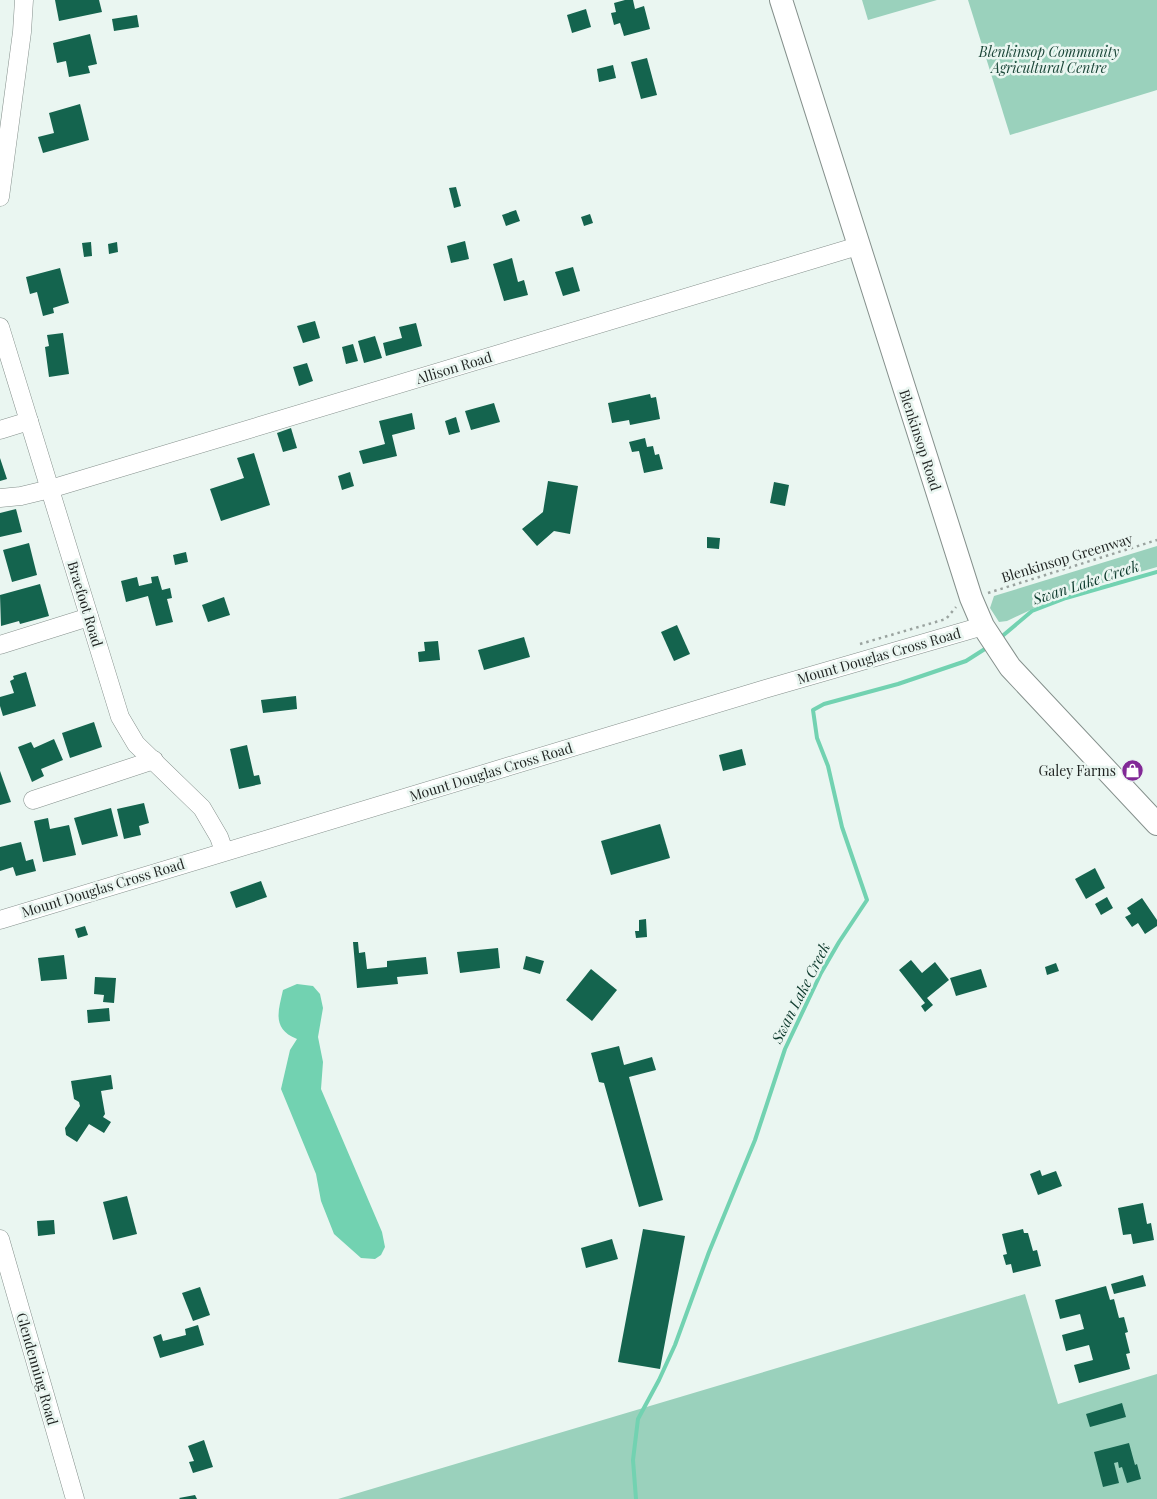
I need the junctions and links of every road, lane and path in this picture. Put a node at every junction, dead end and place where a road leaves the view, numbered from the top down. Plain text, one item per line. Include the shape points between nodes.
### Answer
1 (24, 0) edge
2 (781, 0) edge
3 (0, 197) edge
4 (858, 246) junction
5 (0, 327) edge
6 (29, 421) junction
7 (0, 430) edge
8 (50, 490) junction
9 (0, 498) edge
10 (1157, 540) edge
11 (984, 594) dead end
12 (89, 617) junction
13 (983, 626) junction
14 (0, 645) edge
15 (154, 760) junction
16 (33, 800) dead end
17 (1157, 824) edge
18 (224, 851) junction
19 (0, 920) edge
20 (0, 1239) edge
21 (75, 1499) edge

1 - 3 street
2 - 4 main road, Blenkinsop Road
4 - 8 street, Allison Road
4 - 13 main road, Blenkinsop Road via 971,598
5 - 6 street, Braefoot Road
6 - 7 street
6 - 8 street, Braefoot Road
8 - 9 street, Allison Road
8 - 12 street, Braefoot Road
10 - 11 path, Blenkinsop Greenway
12 - 14 street
12 - 15 street, Braefoot Road via 120,716 136,744
13 - 17 main road, Blenkinsop Road via 1010,667
13 - 18 street, Mount Douglas Cross Road
15 - 16 street
15 - 18 street, Braefoot Road via 202,808
18 - 19 street, Mount Douglas Cross Road
20 - 21 street, Glendenning Road

